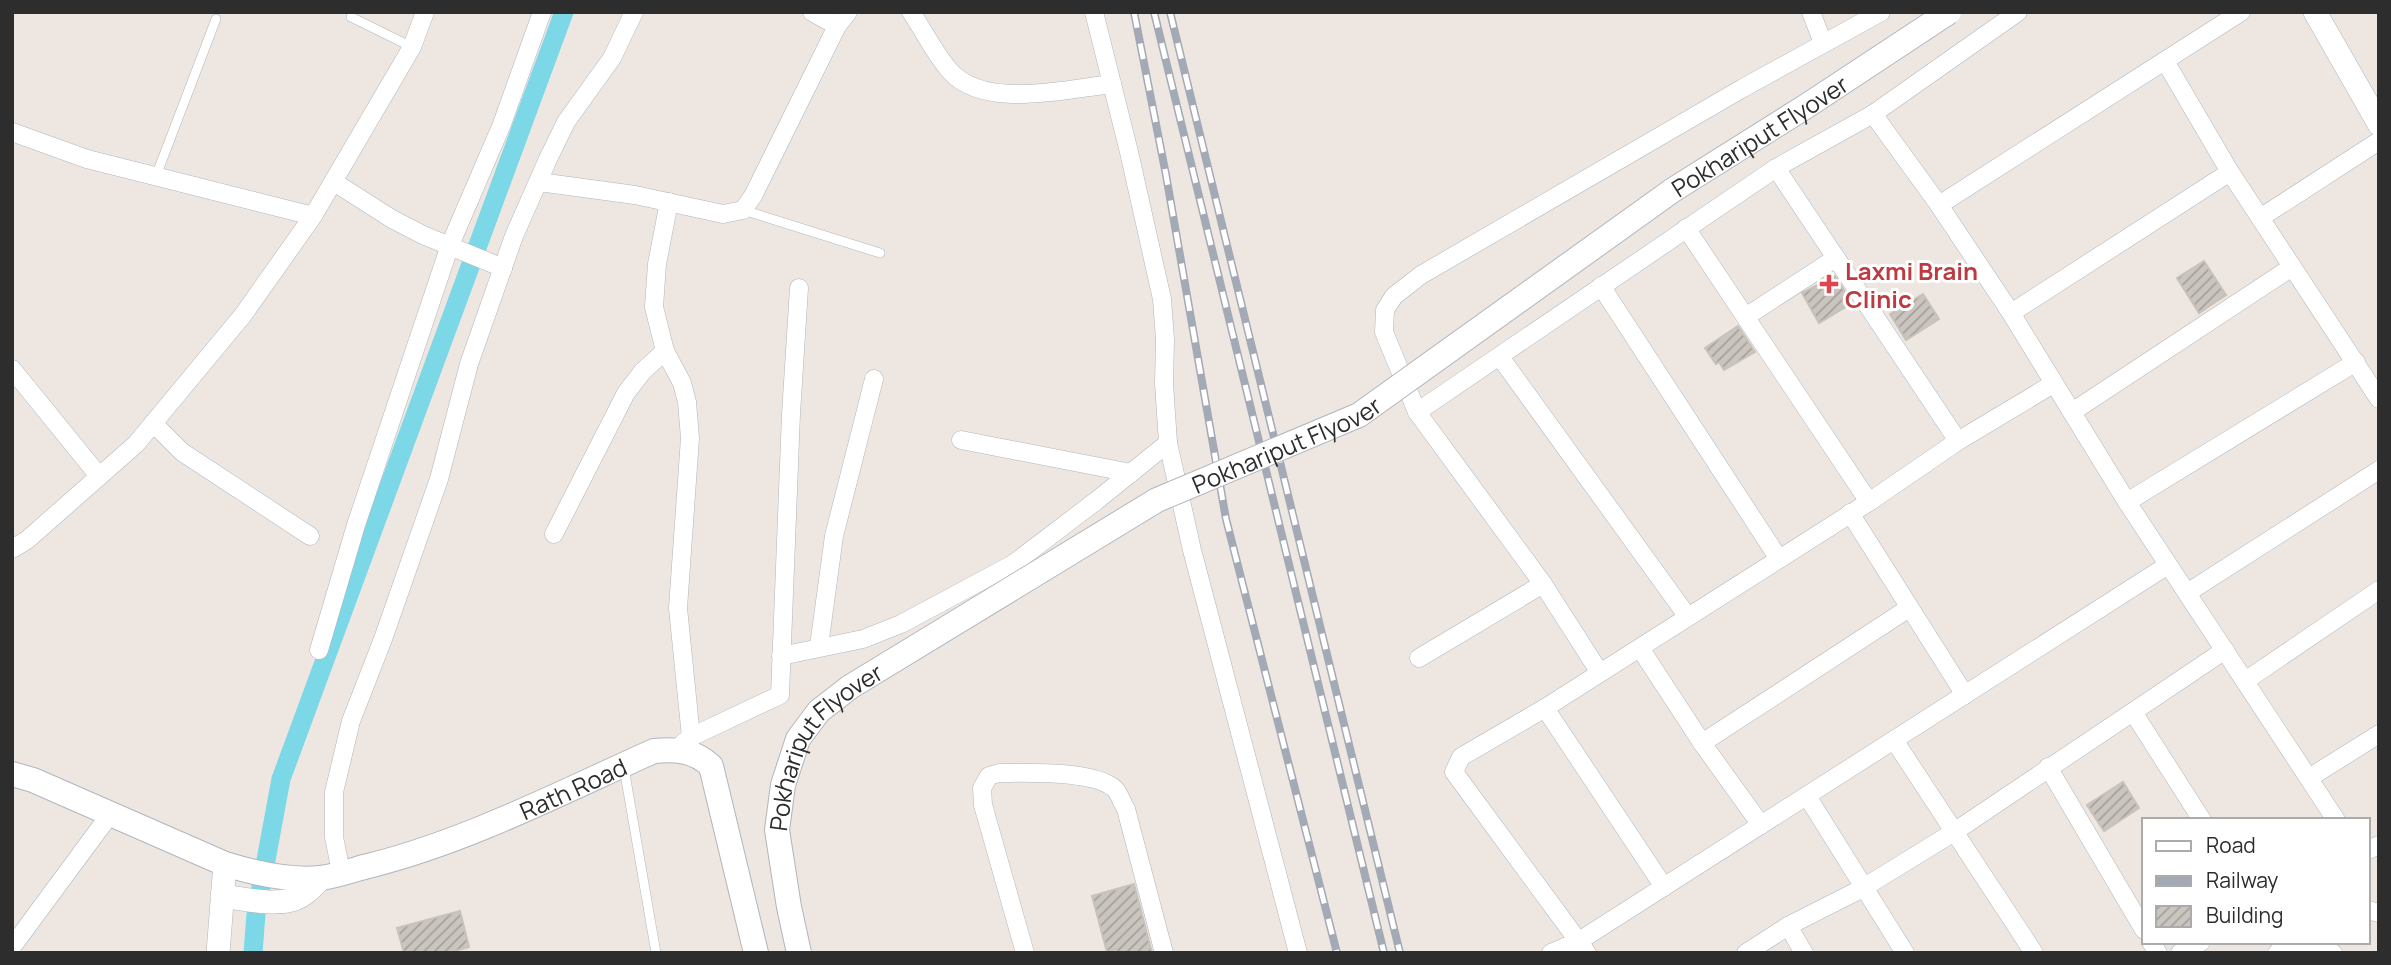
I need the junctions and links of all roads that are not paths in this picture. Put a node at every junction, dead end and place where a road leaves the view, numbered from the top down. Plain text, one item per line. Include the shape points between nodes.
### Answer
1 (425, 12) edge
2 (542, 12) edge
3 (634, 12) edge
4 (812, 12) edge
5 (911, 12) edge
6 (1094, 12) edge
7 (1811, 12) edge
8 (1881, 12) edge
9 (1949, 12) edge
10 (2018, 12) edge
11 (2241, 12) edge
12 (2315, 12) edge
13 (351, 17) dead end
14 (1863, 18) edge
15 (216, 19) dead end
16 (843, 19) edge
17 (1823, 43) junction
18 (412, 47) junction
19 (2165, 61) junction
20 (1112, 84) junction
21 (1873, 114) junction
22 (2379, 124) edge
23 (12, 132) edge
24 (2379, 142) edge
25 (1776, 168) junction
26 (2230, 173) junction
27 (156, 176) junction
28 (334, 182) junction
29 (539, 182) junction
30 (669, 202) junction
31 (1939, 205) junction
32 (743, 210) junction
33 (313, 216) junction
34 (2260, 218) junction
35 (1686, 228) junction
36 (450, 245) junction
37 (880, 253) dead end
38 (1836, 258) junction
39 (2292, 267) junction
40 (502, 268) junction
41 (1601, 286) junction
42 (799, 288) dead end
43 (2011, 313) junction
44 (1747, 316) junction
45 (665, 351) junction
46 (1500, 357) junction
47 (2356, 362) junction
48 (12, 369) edge
49 (874, 379) dead end
50 (2053, 384) junction
51 (2379, 400) edge
52 (1417, 412) junction
53 (2072, 412) junction
54 (153, 423) junction
55 (961, 440) dead end
56 (1958, 441) junction
57 (1168, 443) junction
58 (2379, 470) edge
59 (1132, 473) junction
60 (99, 477) junction
61 (1869, 502) junction
62 (2127, 502) junction
63 (1850, 513) junction
64 (554, 534) dead end
65 (310, 536) dead end
66 (12, 549) edge
67 (1779, 559) junction
68 (2168, 565) junction
69 (1543, 584) junction
70 (2379, 590) edge
71 (2187, 593) junction
72 (1909, 608) junction
73 (1688, 617) junction
74 (819, 646) junction
75 (1640, 648) junction
76 (319, 650) dead end
77 (2225, 650) junction
78 (781, 656) junction
79 (1419, 658) dead end
80 (1600, 673) junction
81 (2245, 681) junction
82 (1965, 695) junction
83 (1545, 708) junction
84 (2133, 712) junction
85 (2379, 734) edge
86 (1894, 740) junction
87 (683, 743) junction
88 (1702, 743) junction
89 (624, 764) junction
90 (2048, 767) junction
91 (12, 775) edge
92 (2309, 778) junction
93 (1807, 796) junction
94 (111, 813) junction
95 (2201, 818) edge
96 (2335, 818) edge
97 (1761, 825) junction
98 (1954, 832) junction
99 (235, 867) junction
100 (331, 875) junction
101 (1664, 887) junction
102 (1863, 888) junction
103 (232, 897) junction
104 (1788, 926) junction
105 (2142, 927) edge
106 (2197, 944) edge
107 (12, 947) edge
108 (1583, 947) edge
109 (218, 953) edge
110 (656, 953) edge
111 (757, 953) edge
112 (799, 953) edge
113 (1025, 953) edge
114 (1164, 953) edge
115 (1298, 953) edge
116 (1551, 953) edge
117 (1746, 953) edge
118 (1804, 953) edge
119 (1905, 953) edge
120 (2034, 953) edge
121 (2180, 953) edge
122 (2277, 953) edge
123 (2333, 953) edge

1 - 18 street
2 - 36 street via 502,124
3 - 29 street via 612,58 566,122
4 - 16 street
5 - 20 street via 951,72 969,85 1017,94
6 - 20 street
7 - 17 street
8 - 14 street
9 - 112 main road, Pokhariput Flyover, bridge via 1673,190 1359,415 1157,500 850,687 819,711 798,739 783,785 777,830
10 - 21 street
11 - 19 street
12 - 22 street
13 - 18 lane
14 - 17 street
15 - 27 lane
16 - 32 street
17 - 52 street via 1421,275 1394,296 1385,310 1384,332
18 - 28 street
19 - 26 street
19 - 31 street
20 - 57 street via 1162,299
21 - 25 street
21 - 31 street
23 - 27 street via 86,159
24 - 34 street
25 - 35 street
25 - 38 street
26 - 34 street
26 - 43 street
27 - 33 street
28 - 33 street
28 - 36 street via 423,236
29 - 30 street
29 - 40 street
30 - 32 street via 723,214
30 - 45 street via 654,307
31 - 43 street
32 - 37 lane
33 - 54 street via 243,315
34 - 39 street
35 - 41 street
35 - 44 street
36 - 40 street
36 - 76 street
38 - 44 street
38 - 56 street
39 - 47 street
39 - 53 street
40 - 100 street via 469,364 439,479 351,721 334,792
41 - 46 street
41 - 67 street
42 - 78 street
43 - 50 street
44 - 61 street
45 - 64 street via 626,393
45 - 87 street via 682,383 690,438 678,608
46 - 52 street
46 - 73 street
47 - 51 street
47 - 62 street
48 - 60 street
49 - 74 street via 834,536
50 - 53 street
50 - 56 street
52 - 69 street
53 - 62 street
54 - 60 street
54 - 65 street via 182,452
55 - 59 street
56 - 61 street
57 - 59 street
57 - 115 street
58 - 71 street
59 - 74 street via 1013,564 901,624 863,639
60 - 66 street
61 - 63 street
62 - 68 street
63 - 67 street
63 - 72 street
67 - 73 street
68 - 71 street
68 - 82 street
69 - 79 street
69 - 80 street
70 - 81 street
71 - 77 street
72 - 82 street
72 - 88 street
73 - 75 street
74 - 78 street
75 - 80 street
75 - 88 street
77 - 81 street
77 - 84 street
78 - 87 street via 780,695
80 - 83 street
81 - 92 street
82 - 86 street
83 - 101 street
83 - 108 street via 1461,757 1454,772
84 - 90 street
84 - 95 street
85 - 92 street
86 - 93 street
86 - 98 street
87 - 89 main road, Rath Road
87 - 111 main road via 711,766
88 - 97 street
89 - 100 main road, Rath Road via 456,838
89 - 110 lane
90 - 98 street
90 - 105 street
91 - 94 main road, Rath Road
92 - 96 street
93 - 97 street
93 - 102 street
94 - 99 main road, Rath Road
94 - 107 street
97 - 101 street
98 - 102 street
98 - 120 street
99 - 100 main road, Rath Road via 289,877
99 - 103 street
100 - 103 street via 294,899
101 - 108 street
102 - 104 street
102 - 119 street
103 - 109 street
104 - 117 street
104 - 118 street
106 - 121 street
108 - 116 street
113 - 114 street via 983,804 982,788 989,776 999,773 1074,775 1115,789 1126,808
122 - 123 street via 2295,944

